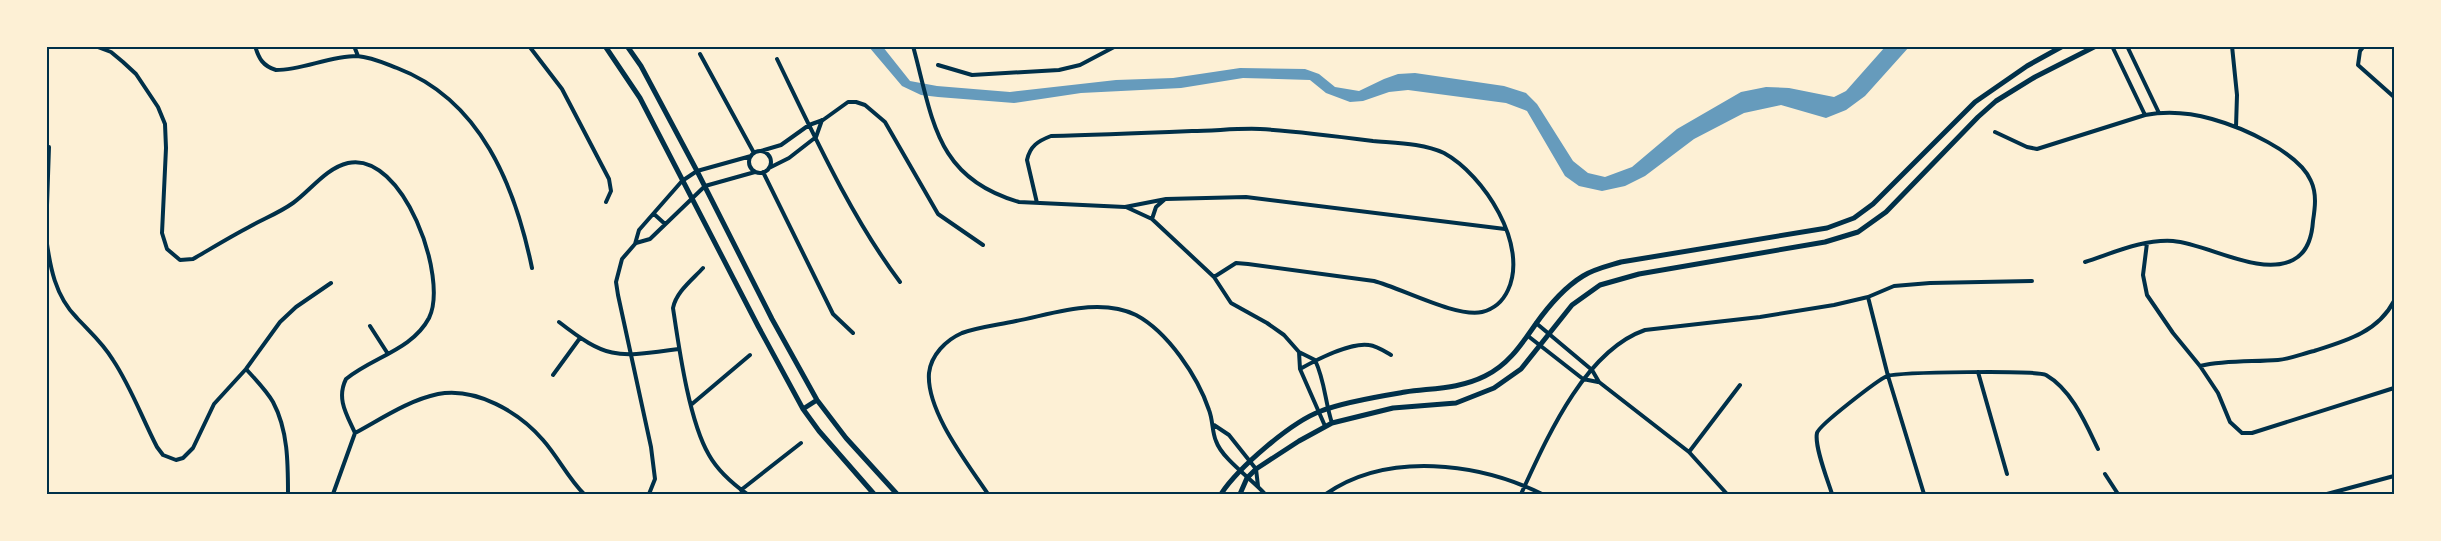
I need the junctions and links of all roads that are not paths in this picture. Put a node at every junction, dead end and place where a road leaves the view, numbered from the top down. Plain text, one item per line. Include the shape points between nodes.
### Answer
1 (95, 46) edge
2 (255, 46) edge
3 (354, 46) edge
4 (529, 46) edge
5 (605, 46) edge
6 (627, 46) edge
7 (913, 46) edge
8 (1116, 46) edge
9 (2063, 46) edge
10 (2096, 46) edge
11 (2112, 46) edge
12 (2127, 46) edge
13 (2232, 46) edge
14 (2364, 46) edge
15 (700, 54) dead end
16 (357, 56) junction
17 (777, 59) dead end
18 (938, 65) dead end
19 (2394, 97) edge
20 (2159, 112) junction
21 (2145, 115) junction
22 (823, 120) junction
23 (809, 125) junction
24 (2236, 127) junction
25 (1995, 132) dead end
26 (816, 137) junction
27 (49, 147) dead end
28 (761, 152) junction
29 (753, 154) junction
30 (769, 168) junction
31 (698, 171) junction
32 (755, 171) junction
33 (763, 172) junction
34 (1904, 172) junction
35 (682, 181) junction
36 (1915, 183) junction
37 (705, 186) junction
38 (691, 197) junction
39 (1166, 199) junction
40 (606, 202) dead end
41 (1037, 202) junction
42 (1125, 207) junction
43 (654, 214) junction
44 (1152, 219) junction
45 (665, 224) junction
46 (1506, 229) junction
47 (46, 235) edge
48 (2147, 243) junction
49 (635, 244) junction
50 (983, 245) dead end
51 (2085, 262) dead end
52 (703, 267) dead end
53 (532, 268) dead end
54 (1214, 277) junction
55 (2032, 281) dead end
56 (900, 282) dead end
57 (331, 283) dead end
58 (1868, 297) junction
59 (2394, 301) edge
60 (559, 322) dead end
61 (1536, 323) junction
62 (370, 326) dead end
63 (853, 333) dead end
64 (1548, 333) junction
65 (1528, 336) junction
66 (580, 338) junction
67 (1540, 345) junction
68 (679, 349) junction
69 (1299, 352) junction
70 (388, 354) junction
71 (629, 355) junction
72 (1391, 355) dead end
73 (750, 356) dead end
74 (1315, 360) junction
75 (2200, 366) junction
76 (246, 369) junction
77 (1300, 369) junction
78 (1592, 370) junction
79 (1978, 372) junction
80 (553, 375) dead end
81 (1888, 376) junction
82 (1583, 379) junction
83 (1599, 382) junction
84 (1740, 385) dead end
85 (2394, 388) edge
86 (817, 400) junction
87 (692, 404) junction
88 (1327, 408) junction
89 (803, 409) junction
90 (1318, 411) junction
91 (1332, 423) junction
92 (1214, 424) junction
93 (1325, 426) junction
94 (356, 433) junction
95 (801, 443) dead end
96 (2098, 449) dead end
97 (1689, 452) junction
98 (1249, 461) junction
99 (1256, 469) junction
100 (1239, 470) junction
101 (2007, 474) dead end
102 (2105, 474) dead end
103 (2394, 476) edge
104 (1248, 478) junction
105 (1258, 486) junction
106 (1525, 486) junction
107 (741, 490) junction
108 (2341, 493) edge
109 (288, 495) edge
110 (333, 495) edge
111 (584, 495) edge
112 (649, 495) edge
113 (747, 495) edge
114 (874, 495) edge
115 (897, 495) edge
116 (988, 495) edge
117 (1221, 495) edge
118 (1239, 495) edge
119 (1265, 495) edge
120 (1326, 495) edge
121 (1521, 495) edge
122 (1542, 495) edge
123 (1727, 495) edge
124 (1832, 495) edge
125 (1924, 495) edge
126 (2118, 495) edge
127 (2327, 495) edge

1 - 70 street via 111,52 136,74 162,116 166,148 162,233 167,249 180,260 193,259 281,210 340,166 367,164 393,183 419,225 428,250 434,301 420,331
2 - 16 street via 260,60 276,70
3 - 16 street
4 - 40 street via 562,89 609,179 611,192
5 - 35 street via 640,98
6 - 31 street
7 - 41 street via 937,132 954,165 1006,198
8 - 18 street via 1080,65 1059,70 972,75
9 - 34 street via 1975,102
10 - 36 street via 1996,101
11 - 21 street
12 - 20 street
13 - 24 street
14 - 19 street via 2358,65
15 - 29 street
16 - 53 street via 407,71 458,107 486,143 508,182
17 - 23 street
20 - 21 street
20 - 24 street
21 - 25 street via 2037,149
22 - 23 street
22 - 26 street
22 - 50 street via 848,102 876,112 894,134 938,214
23 - 26 street
23 - 28 street via 781,145
24 - 48 street via 2283,151 2311,180 2315,203 2312,232 2301,254 2285,263 2247,262 2188,243
26 - 30 street
26 - 56 street via 878,252
27 - 47 street
28 - 29 street
28 - 30 street via 770,158
29 - 31 street
29 - 32 street via 749,163
30 - 33 street
31 - 35 street
31 - 37 street
32 - 33 street
32 - 37 street
33 - 63 street via 833,314
34 - 36 street
34 - 61 street via 1873,204 1844,223 1598,269 1582,276
35 - 38 street
35 - 43 street
36 - 64 street via 1876,221 1852,235 1611,281 1572,305
37 - 38 street
37 - 86 street
38 - 45 street
38 - 89 street
39 - 42 street
39 - 44 street via 1156,207
39 - 46 street via 1263,198
41 - 42 street
41 - 46 street via 1028,154 1038,142 1051,136 1259,129 1442,152 1481,185
42 - 44 street
43 - 45 street
43 - 49 street via 639,230
44 - 54 street
45 - 49 street via 650,239
46 - 54 street via 1515,255 1514,276 1502,302 1481,312 1467,313 1374,281 1270,267 1236,263
47 - 76 street via 49,264 63,301 113,359 157,447 169,459 188,454 214,404
48 - 51 street
48 - 75 street via 2143,275 2147,295
49 - 71 street via 622,259 616,282
52 - 68 street via 674,303
54 - 69 street via 1231,303 1284,335
55 - 58 street via 1910,284
57 - 76 street via 280,322
58 - 78 street via 1797,312 1645,330 1620,341
58 - 81 street
59 - 75 street via 2369,330 2349,340 2282,360
60 - 66 street
61 - 64 street
61 - 65 street
62 - 70 street
64 - 67 street
64 - 78 street
65 - 67 street
65 - 88 street via 1510,358 1485,376 1464,384
66 - 71 street via 596,348
66 - 80 street
67 - 82 street
67 - 91 street via 1509,379 1479,395 1456,403 1392,408
68 - 71 street
68 - 87 street
69 - 74 street
69 - 77 street
70 - 94 street via 354,373 342,387 341,399
71 - 112 street via 651,447 655,479
72 - 74 street via 1366,344
73 - 87 street
74 - 77 street
74 - 88 street via 1325,384
75 - 85 street via 2234,426 2242,433
76 - 109 street via 267,394 280,419 288,458
77 - 90 street
78 - 82 street
78 - 83 street
79 - 81 street
79 - 96 street via 2045,375 2077,409
79 - 101 street
81 - 124 street via 1826,421 1817,432
81 - 125 street
82 - 83 street
82 - 106 street
83 - 97 street
84 - 97 street
86 - 89 street
86 - 115 street
87 - 107 street via 710,458
88 - 90 street
88 - 91 street
89 - 114 street
90 - 93 street
90 - 98 street
91 - 93 street
92 - 98 street via 1229,435
92 - 100 street via 1216,442
92 - 116 street via 1200,387 1182,360 1154,328 1124,310 1086,308 962,333 941,348 929,374 934,403
93 - 99 street
94 - 110 street
94 - 111 street via 423,399 440,394 476,397 507,409 542,438
95 - 107 street
97 - 123 street
98 - 99 street
98 - 100 street
99 - 104 street
99 - 105 street
100 - 104 street
100 - 117 street
102 - 126 street
103 - 108 street
104 - 105 street
104 - 118 street
105 - 119 street
106 - 120 street via 1483,472 1432,466 1386,470 1353,480
106 - 121 street
106 - 122 street
107 - 113 street
108 - 127 street

